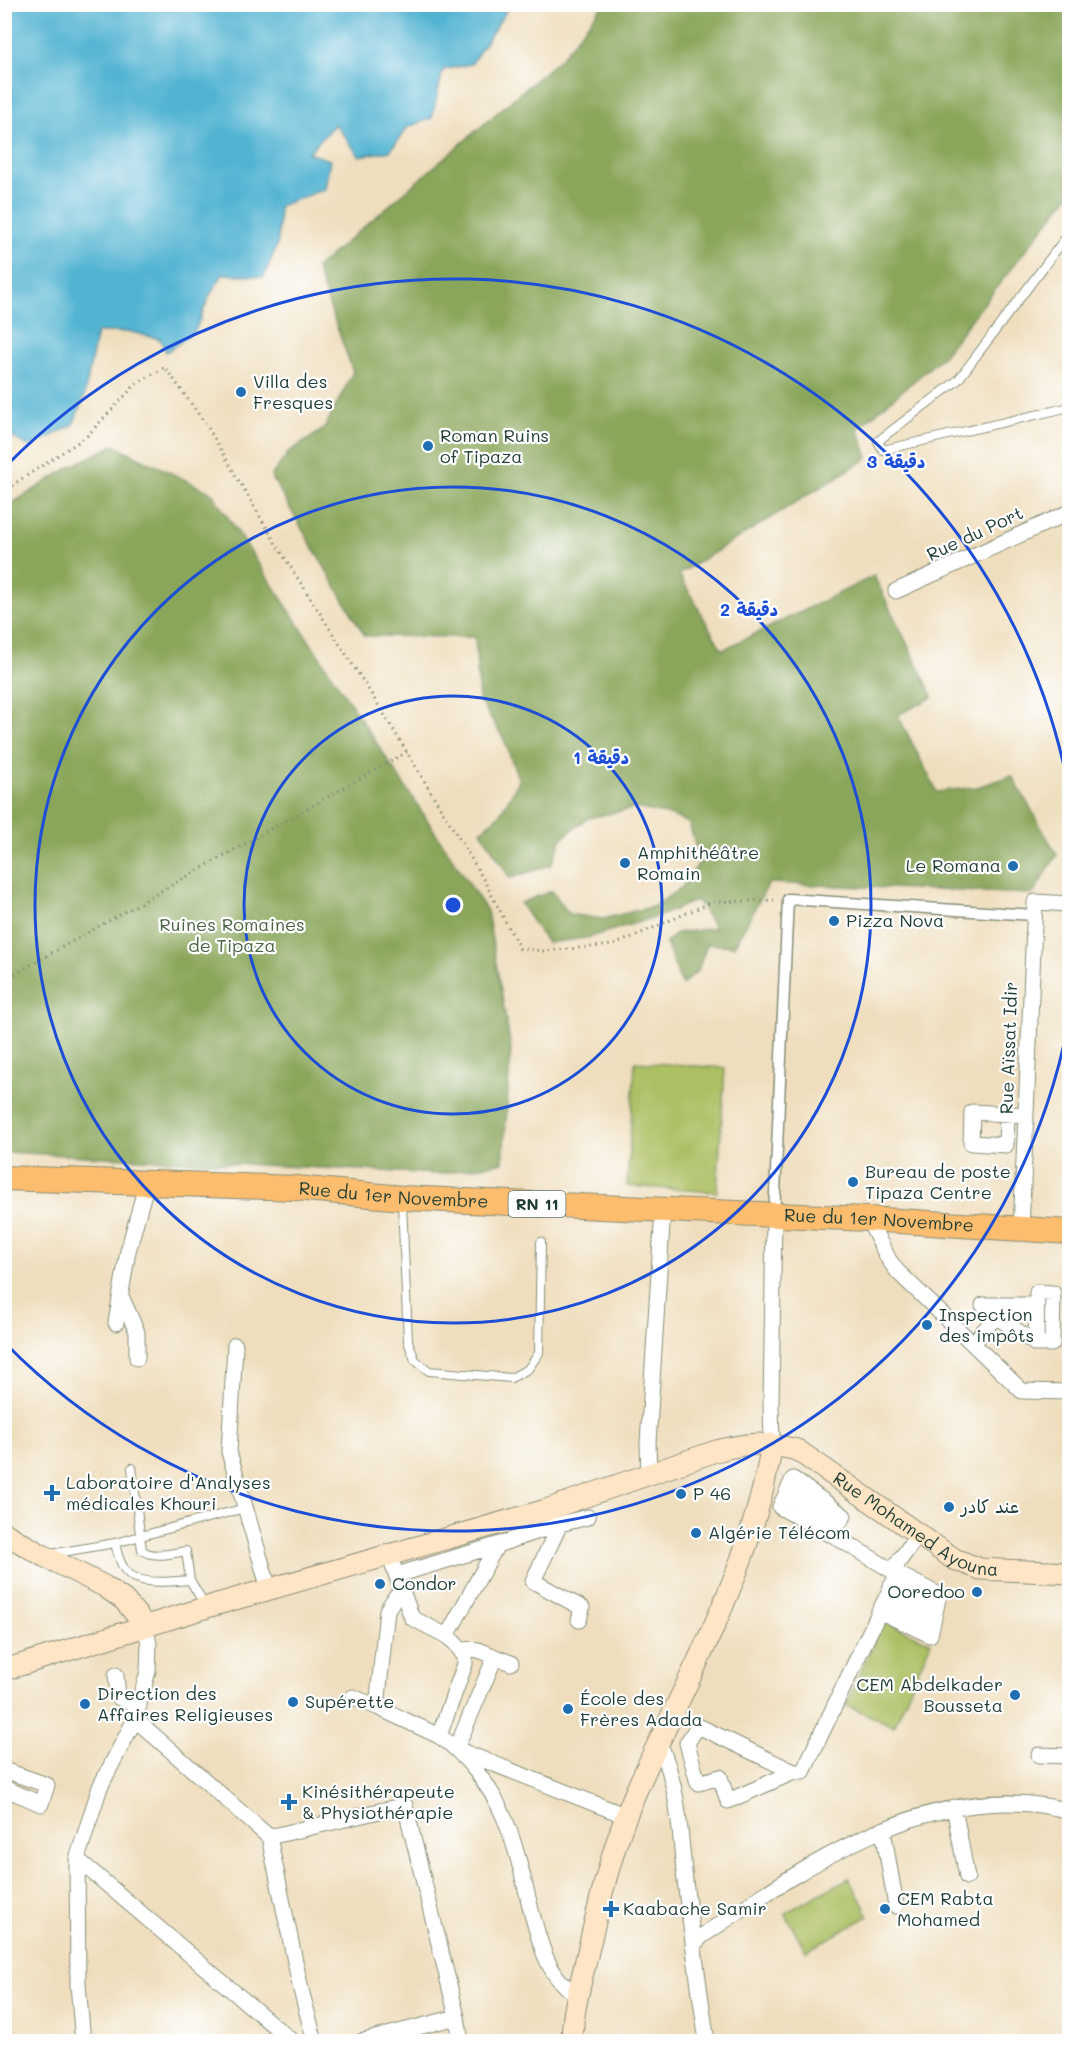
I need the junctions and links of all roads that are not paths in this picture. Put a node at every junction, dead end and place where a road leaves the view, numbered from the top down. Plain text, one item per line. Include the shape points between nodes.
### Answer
1 (1070, 232) edge
2 (1070, 407) edge
3 (1070, 512) edge
4 (896, 591) dead end
5 (1070, 904) edge
6 (1034, 915) junction
7 (1007, 1114) dead end
8 (1026, 1115) junction
9 (4, 1178) edge
10 (147, 1182) junction
11 (402, 1198) junction
12 (663, 1210) junction
13 (774, 1216) junction
14 (868, 1219) junction
15 (1021, 1230) junction
16 (1070, 1232) edge
17 (541, 1242) dead end
18 (121, 1296) junction
19 (1036, 1305) junction
20 (1000, 1311) junction
21 (116, 1323) dead end
22 (973, 1344) junction
23 (1036, 1344) junction
24 (235, 1345) dead end
25 (137, 1358) dead end
26 (1070, 1392) edge
27 (772, 1444) junction
28 (132, 1468) dead end
29 (649, 1476) junction
30 (787, 1492) dead end
31 (245, 1508) junction
32 (588, 1517) dead end
33 (560, 1524) junction
34 (4, 1533) edge
35 (141, 1536) junction
36 (917, 1536) junction
37 (115, 1542) junction
38 (497, 1545) junction
39 (42, 1555) junction
40 (389, 1555) junction
41 (1070, 1573) edge
42 (397, 1575) junction
43 (190, 1580) junction
44 (269, 1589) junction
45 (888, 1592) junction
46 (402, 1593) junction
47 (204, 1608) junction
48 (579, 1620) dead end
49 (145, 1625) junction
50 (447, 1636) junction
51 (462, 1651) junction
52 (495, 1657) junction
53 (511, 1662) dead end
54 (4, 1670) edge
55 (116, 1675) dead end
56 (353, 1697) dead end
57 (377, 1707) junction
58 (137, 1712) junction
59 (439, 1736) junction
60 (658, 1741) junction
61 (456, 1749) junction
62 (1039, 1755) dead end
63 (1070, 1756) edge
64 (4, 1770) edge
65 (794, 1772) junction
66 (4, 1788) edge
67 (954, 1807) junction
68 (1070, 1811) edge
69 (626, 1816) junction
70 (883, 1830) junction
71 (269, 1837) junction
72 (77, 1859) junction
73 (967, 1877) dead end
74 (896, 1906) dead end
75 (693, 1945) junction
76 (578, 1994) junction
77 (457, 2017) junction
78 (83, 2042) edge
79 (293, 2042) edge
80 (315, 2042) edge
81 (360, 2042) edge
82 (461, 2042) edge
83 (572, 2042) edge
84 (707, 2042) edge

1 - 2 lane via 958,380 878,441 883,450
3 - 4 street, Rue du Port
5 - 6 street via 1035,902
6 - 8 street, Rue Aïssat Idir
6 - 13 street via 788,899
7 - 8 street
8 - 15 street, Rue Aïssat Idir
9 - 10 main road, Rue du 1er Novembre / RN 11
10 - 11 main road, Rue du 1er Novembre / RN 11 via 296,1188
10 - 18 street via 128,1251
11 - 12 main road, Rue du 1er Novembre / RN 11
11 - 17 lane via 408,1341 415,1360 429,1371 511,1378 528,1369 539,1353
12 - 13 main road, Rue du 1er Novembre / RN 11
12 - 29 street
13 - 14 main road, Rue du 1er Novembre / RN 11
13 - 27 street
14 - 15 main road, Rue du 1er Novembre / RN 11
14 - 22 street via 898,1272
15 - 16 main road, Rue du 1er Novembre / RN 11
18 - 21 street
18 - 25 street via 137,1332
19 - 20 street
19 - 23 street
19 - 23 street via 1036,1292 1053,1293 1052,1344
20 - 22 street
20 - 23 street
22 - 26 street via 1022,1391
24 - 31 street via 229,1452
27 - 29 main road, Rue Mohamed Ayouna via 732,1447
27 - 36 main road, Rue Mohamed Ayouna via 797,1450
27 - 60 main road via 762,1496 741,1562
28 - 35 lane
29 - 40 main road, Rue Mohamed Ayouna
30 - 45 street via 829,1519 836,1538
31 - 35 lane
31 - 44 street
32 - 33 street
33 - 38 street
33 - 48 street via 533,1581 582,1608
34 - 39 main road
35 - 37 lane
35 - 43 lane via 140,1546 147,1554 186,1551
36 - 41 main road, Rue Mohamed Ayouna via 954,1559 980,1569
36 - 45 street via 897,1564
37 - 39 lane
37 - 43 lane via 120,1562 130,1576 150,1581
38 - 42 street
38 - 50 street
39 - 49 main road via 105,1586 124,1600
40 - 42 street
40 - 44 main road, Rue Mohamed Ayouna
42 - 46 street
43 - 47 lane
44 - 47 main road, Rue Mohamed Ayouna
45 - 45 street via 934,1615 930,1635
45 - 65 street via 803,1772
46 - 50 street via 412,1618
46 - 57 street via 387,1611
47 - 49 main road, Rue Mohamed Ayouna
49 - 54 main road, Rue Mohamed Ayouna
49 - 58 street via 148,1671
50 - 51 street
51 - 52 street via 475,1648
51 - 59 street via 465,1664
52 - 53 street
52 - 61 street
55 - 58 street via 118,1697
56 - 57 street
57 - 59 street
58 - 71 street
58 - 72 street via 100,1787
59 - 61 street
60 - 69 main road
60 - 75 street via 668,1760
61 - 69 street
61 - 76 street via 489,1790 504,1818 542,1949 558,1979
62 - 63 street
64 - 66 street via 46,1785 42,1804
65 - 65 street via 698,1726 687,1743 698,1783 720,1777 728,1801
67 - 68 street via 1008,1803
67 - 70 street
67 - 73 street
69 - 76 main road via 604,1880
70 - 74 street
70 - 75 street via 775,1887
71 - 77 street via 405,1805
71 - 80 street
72 - 78 street via 78,1984
72 - 79 street
75 - 84 street
76 - 83 main road
77 - 81 street
77 - 82 street

